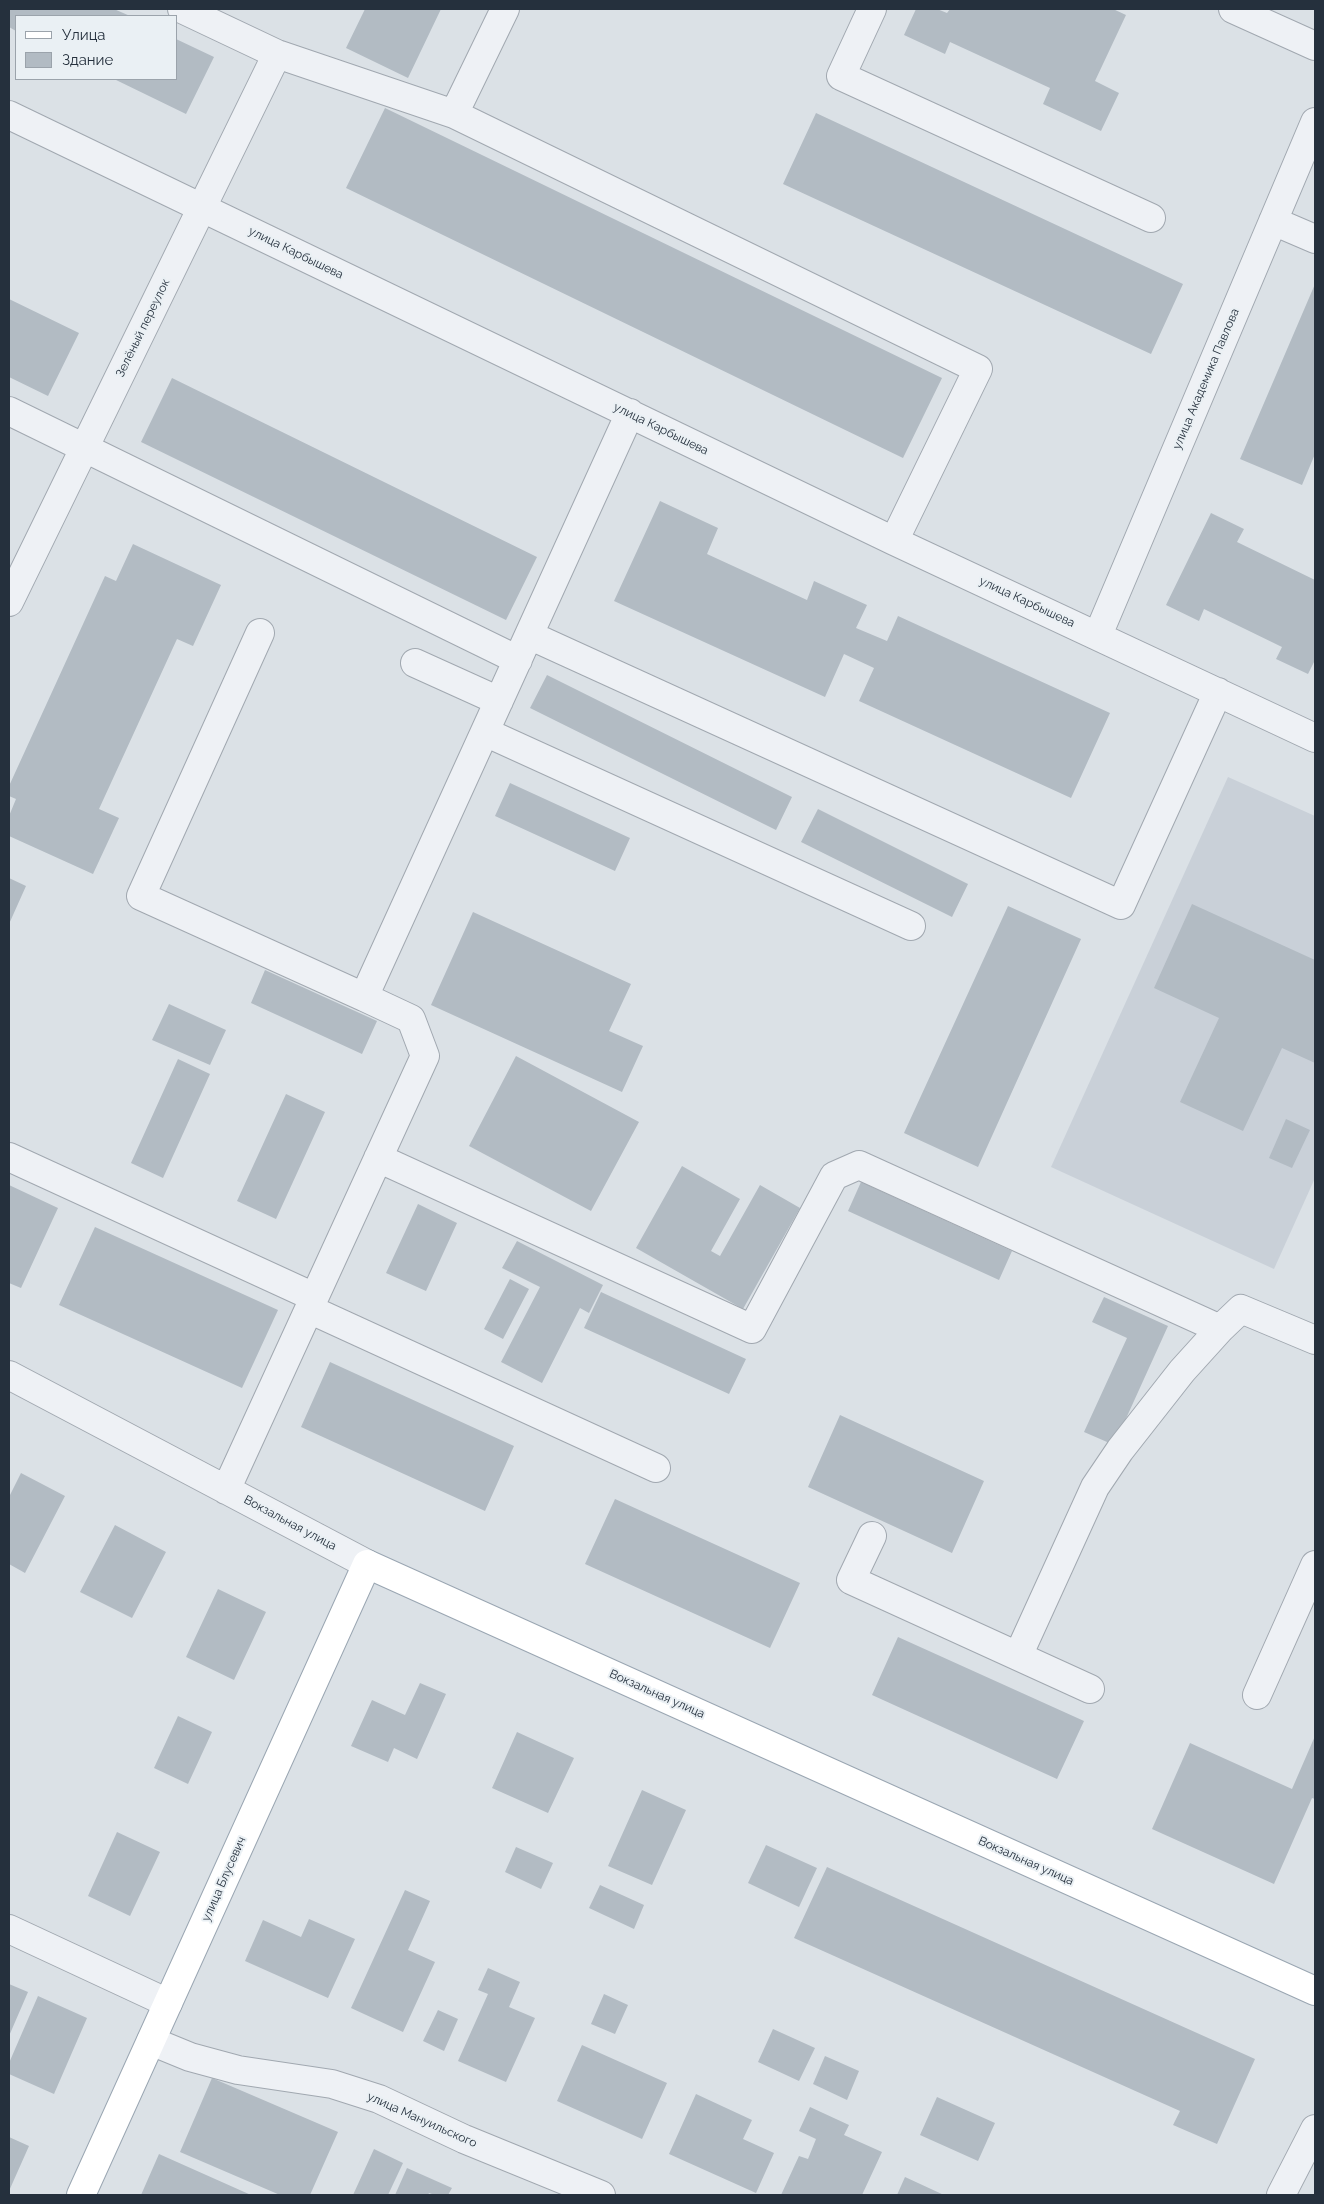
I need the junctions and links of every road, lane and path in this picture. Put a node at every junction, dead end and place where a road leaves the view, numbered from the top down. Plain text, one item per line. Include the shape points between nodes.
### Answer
1 (182, 9) edge
2 (505, 9) edge
3 (872, 9) edge
4 (1232, 9) edge
5 (1315, 46) edge
6 (277, 54) junction
7 (454, 114) junction
8 (9, 115) edge
9 (1315, 122) edge
10 (202, 207) junction
11 (1151, 218) dead end
12 (1273, 221) junction
13 (1315, 240) edge
14 (9, 411) edge
15 (630, 413) junction
16 (84, 448) junction
17 (894, 541) junction
18 (9, 602) edge
19 (260, 633) dead end
20 (529, 635) junction
21 (1098, 635) junction
22 (518, 660) junction
23 (415, 663) dead end
24 (1218, 692) junction
25 (499, 701) junction
26 (485, 732) junction
27 (1315, 738) edge
28 (911, 926) dead end
29 (364, 997) junction
30 (9, 1158) edge
31 (378, 1158) junction
32 (311, 1303) junction
33 (1220, 1329) junction
34 (1315, 1340) edge
35 (9, 1375) edge
36 (656, 1468) dead end
37 (226, 1490) junction
38 (872, 1536) dead end
39 (368, 1564) junction
40 (1315, 1565) edge
41 (1018, 1656) junction
42 (1090, 1689) dead end
43 (1257, 1695) dead end
44 (9, 1929) edge
45 (1315, 1991) edge
46 (168, 2002) junction
47 (151, 2041) junction
48 (1315, 2129) edge
49 (81, 2195) edge
50 (601, 2195) edge
51 (1281, 2195) edge

1 - 6 street
2 - 7 street
3 - 11 street via 841,76
4 - 5 street
6 - 7 street
6 - 10 street, Зелёный переулок
7 - 17 street via 978,369
8 - 10 street, улица Карбышева
9 - 12 street, улица Академика Павлова
10 - 15 street, улица Карбышева
10 - 16 street, Зелёный переулок
12 - 13 street
12 - 21 street, улица Академика Павлова
14 - 16 street
15 - 17 street, улица Карбышева
15 - 20 street
16 - 18 street, Зелёный переулок
16 - 22 street
17 - 21 street, улица Карбышева
19 - 29 street via 141,896
20 - 22 street
20 - 24 street via 1121,905
21 - 24 street, улица Карбышева
22 - 25 street
23 - 25 street
24 - 27 street, улица Карбышева
25 - 26 street
26 - 28 street
26 - 29 street
29 - 31 street via 411,1019 425,1056
30 - 32 street
31 - 32 street
31 - 33 street via 752,1329 834,1176 859,1165
32 - 36 street
32 - 37 street
33 - 34 street via 1241,1309
33 - 41 street via 1120,1450 1095,1488
35 - 37 street, Вокзальная улица
37 - 39 street, Вокзальная улица
38 - 41 street via 851,1580
39 - 45 main road, Вокзальная улица
39 - 46 main road, улица Блусевич
40 - 43 street
41 - 42 street
44 - 46 street
46 - 47 main road, улица Блусевич
47 - 49 main road, улица Блусевич
47 - 50 street, улица Мануильского via 190,2058 238,2070 332,2084 379,2098 464,2139
48 - 51 street

